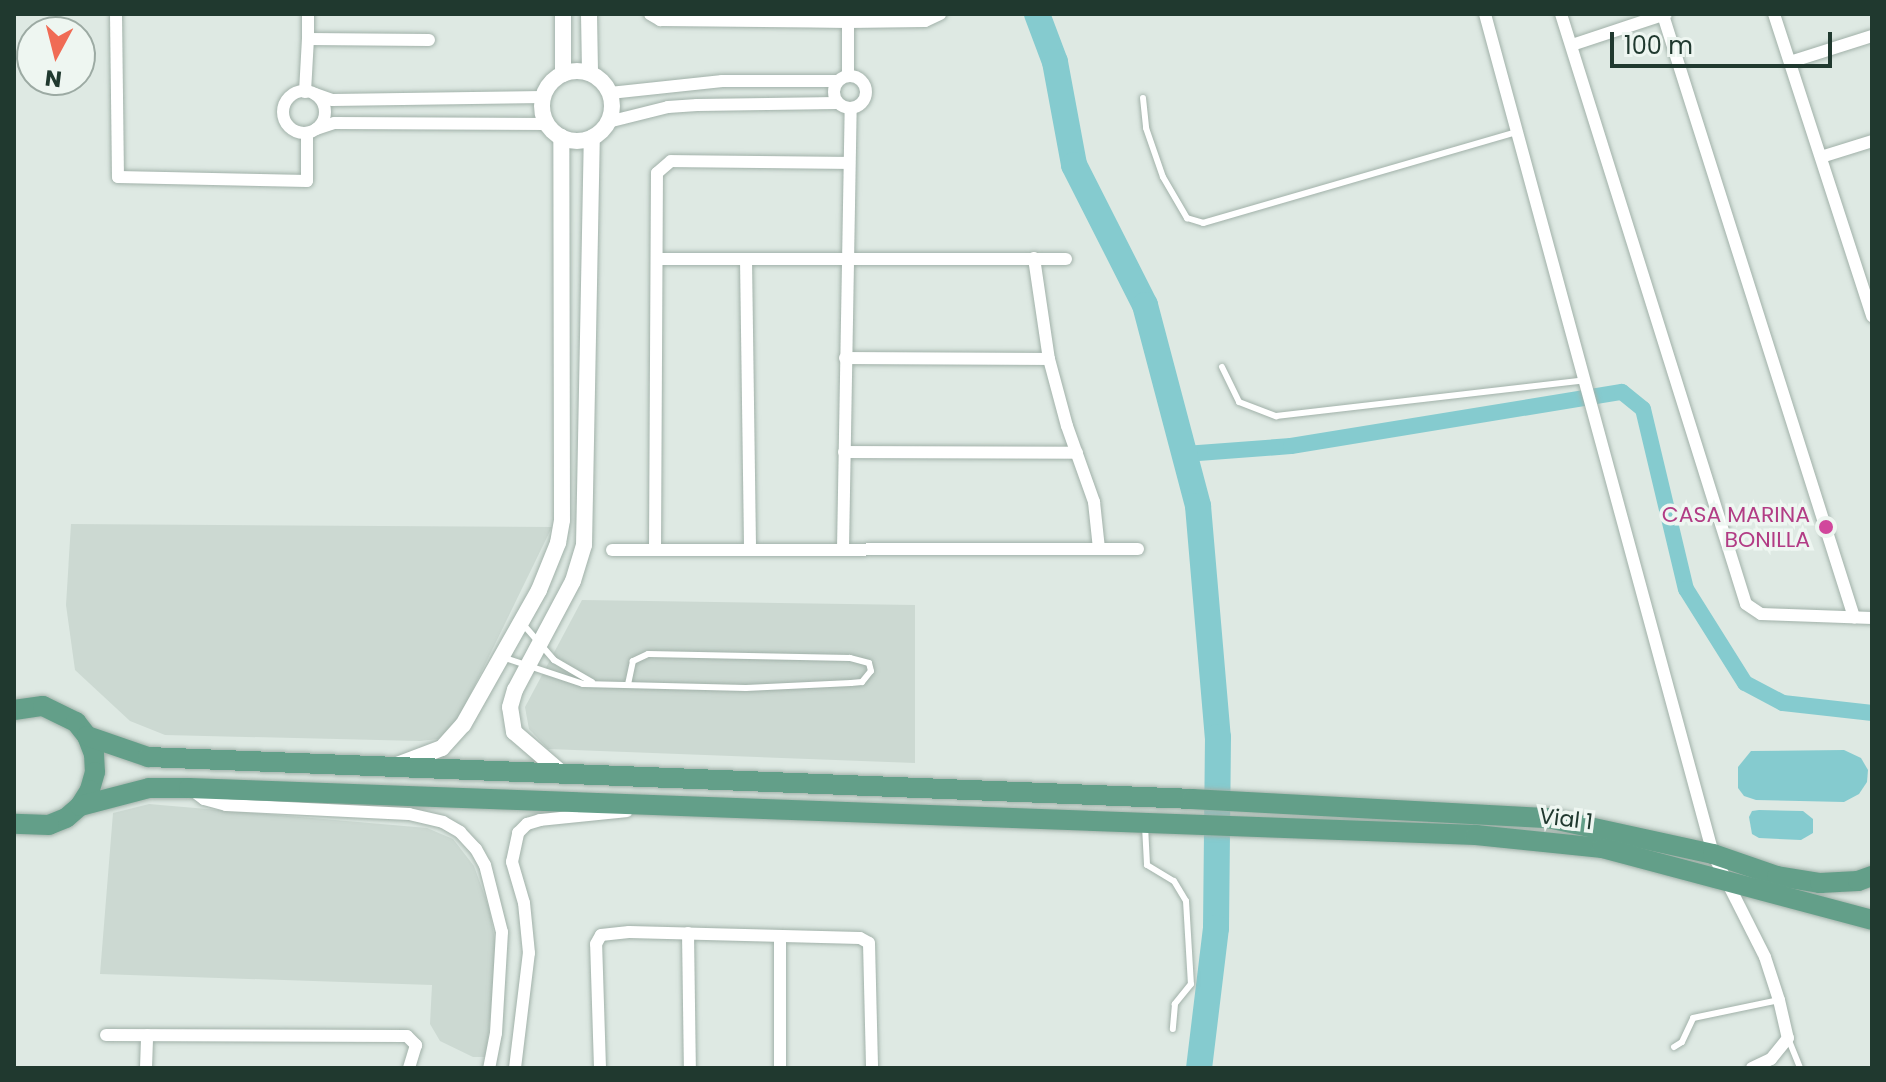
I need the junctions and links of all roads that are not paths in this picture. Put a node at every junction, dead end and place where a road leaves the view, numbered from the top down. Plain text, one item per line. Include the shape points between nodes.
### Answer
1 (116, 14) edge
2 (308, 14) edge
3 (563, 14) edge
4 (589, 14) edge
5 (650, 14) edge
6 (940, 14) edge
7 (1485, 14) edge
8 (1561, 14) edge
9 (1665, 14) edge
10 (1774, 14) edge
11 (848, 22) junction
12 (1872, 36) edge
13 (308, 39) junction
14 (429, 40) dead end
15 (1572, 45) junction
16 (1790, 62) junction
17 (590, 73) junction
18 (563, 74) junction
19 (842, 79) junction
20 (776, 81) junction
21 (310, 93) junction
22 (610, 93) junction
23 (543, 97) junction
24 (1143, 98) dead end
25 (376, 99) junction
26 (434, 99) junction
27 (837, 103) junction
28 (775, 104) junction
29 (851, 109) junction
30 (608, 122) junction
31 (375, 123) junction
32 (434, 123) junction
33 (547, 124) junction
34 (312, 131) junction
35 (1517, 132) junction
36 (561, 137) junction
37 (592, 138) junction
38 (1872, 141) edge
39 (1821, 157) junction
40 (848, 163) junction
41 (847, 258) junction
42 (1034, 258) junction
43 (659, 259) junction
44 (746, 259) junction
45 (1066, 259) dead end
46 (1872, 260) edge
47 (1857, 264) junction
48 (1872, 316) edge
49 (845, 358) junction
50 (1049, 359) junction
51 (1222, 367) dead end
52 (1585, 380) junction
53 (844, 452) junction
54 (1077, 453) junction
55 (843, 549) junction
56 (1099, 549) junction
57 (1138, 549) dead end
58 (612, 550) dead end
59 (655, 550) junction
60 (750, 550) junction
61 (1854, 617) junction
62 (1872, 618) edge
63 (521, 622) junction
64 (539, 646) junction
65 (501, 657) junction
66 (528, 666) junction
67 (595, 683) junction
68 (628, 684) junction
69 (14, 710) edge
70 (87, 736) junction
71 (388, 768) junction
72 (564, 775) junction
73 (189, 788) junction
74 (652, 804) junction
75 (80, 806) junction
76 (1145, 823) junction
77 (14, 824) edge
78 (1713, 854) junction
79 (1872, 876) edge
80 (1727, 883) junction
81 (1872, 920) edge
82 (528, 929) junction
83 (502, 932) junction
84 (688, 933) junction
85 (780, 936) junction
86 (1779, 1000) junction
87 (1173, 1029) dead end
88 (106, 1035) dead end
89 (147, 1035) junction
90 (1788, 1038) junction
91 (1674, 1047) dead end
92 (493, 1050) junction
93 (518, 1054) junction
94 (598, 1064) edge
95 (146, 1068) edge
96 (409, 1068) edge
97 (489, 1068) edge
98 (515, 1068) edge
99 (690, 1068) edge
100 (780, 1068) edge
101 (872, 1068) edge
102 (1752, 1068) edge
103 (1800, 1068) edge

1 - 34 street via 118,177 307,181
2 - 13 street
3 - 18 street
4 - 17 street
5 - 11 street via 660,20
6 - 11 street via 925,21
7 - 35 street
8 - 15 street
9 - 15 street
9 - 61 street
10 - 16 street
11 - 19 street
12 - 16 street
13 - 14 street
13 - 21 street
15 - 61 street via 1746,604 1761,614
16 - 39 street
17 - 18 street
17 - 22 street
18 - 23 street
19 - 20 street
19 - 27 street via 833,92
19 - 29 street via 859,78 866,87 865,99
20 - 22 street
20 - 28 street
21 - 25 street via 332,100
21 - 34 street via 325,111
21 - 34 street via 287,100 284,113 289,126
22 - 30 street
23 - 26 street
23 - 33 street
24 - 35 lane via 1146,128 1163,177 1187,218 1203,223
25 - 26 street
25 - 31 street
26 - 32 street
27 - 28 street
27 - 29 street
28 - 30 street via 668,107
29 - 40 street
30 - 37 street
31 - 32 street
31 - 34 street via 334,123
32 - 33 street
33 - 36 street
35 - 52 street
36 - 37 street
36 - 63 street via 562,520 553,561
37 - 64 street via 584,545 573,581
38 - 39 street
39 - 47 street
40 - 41 street
40 - 43 street via 666,164 655,179
41 - 42 street
41 - 44 street
41 - 49 street
42 - 45 street
42 - 50 street
43 - 44 street
43 - 59 street
44 - 60 street
46 - 47 street
47 - 48 street
49 - 50 street
49 - 53 street
50 - 54 street
51 - 52 lane via 1239,402 1276,416
52 - 78 street
53 - 54 street
53 - 55 street
54 - 56 street via 1094,502
55 - 56 street
55 - 60 street
56 - 57 street
58 - 59 street
59 - 60 street
61 - 62 street
63 - 64 lane
63 - 65 street
64 - 66 street
64 - 67 lane
65 - 66 lane
65 - 71 street via 452,738 429,754
66 - 67 lane
66 - 72 street via 515,690 510,721 524,743
67 - 68 lane
68 - 68 lane via 746,688 851,683 862,682 871,671 869,663 850,658 648,654 633,661
69 - 70 main road via 43,706 61,712
70 - 71 main road, Vial 1 via 148,757
70 - 75 main road via 95,772
71 - 72 main road, Vial 1
72 - 78 main road, Vial 1 via 1548,818
73 - 74 main road, Vial 1
73 - 75 main road, Vial 1 via 149,788
73 - 83 street via 226,805 409,814 443,822 476,849 485,865
74 - 76 main road, Vial 1
74 - 82 street via 527,824 518,833 512,862
75 - 77 main road, Vial 1 via 49,825
76 - 80 main road, Vial 1 via 1544,840 1602,848
76 - 87 lane via 1147,865 1174,881 1186,901 1191,984 1175,1004
78 - 79 main road, Vial 1 via 1777,876 1820,883
78 - 80 street
80 - 81 main road, Vial 1
80 - 86 street via 1765,957
82 - 83 street
82 - 93 street
83 - 92 street
84 - 85 street
84 - 94 street via 601,935 595,957
84 - 99 street
85 - 100 street
85 - 101 street via 860,938 869,943
86 - 90 street
86 - 91 lane via 1693,1018
88 - 89 street
89 - 95 street
89 - 96 street via 407,1036 416,1045
90 - 102 street via 1771,1059
90 - 103 lane
92 - 93 street
92 - 97 street
93 - 98 street

